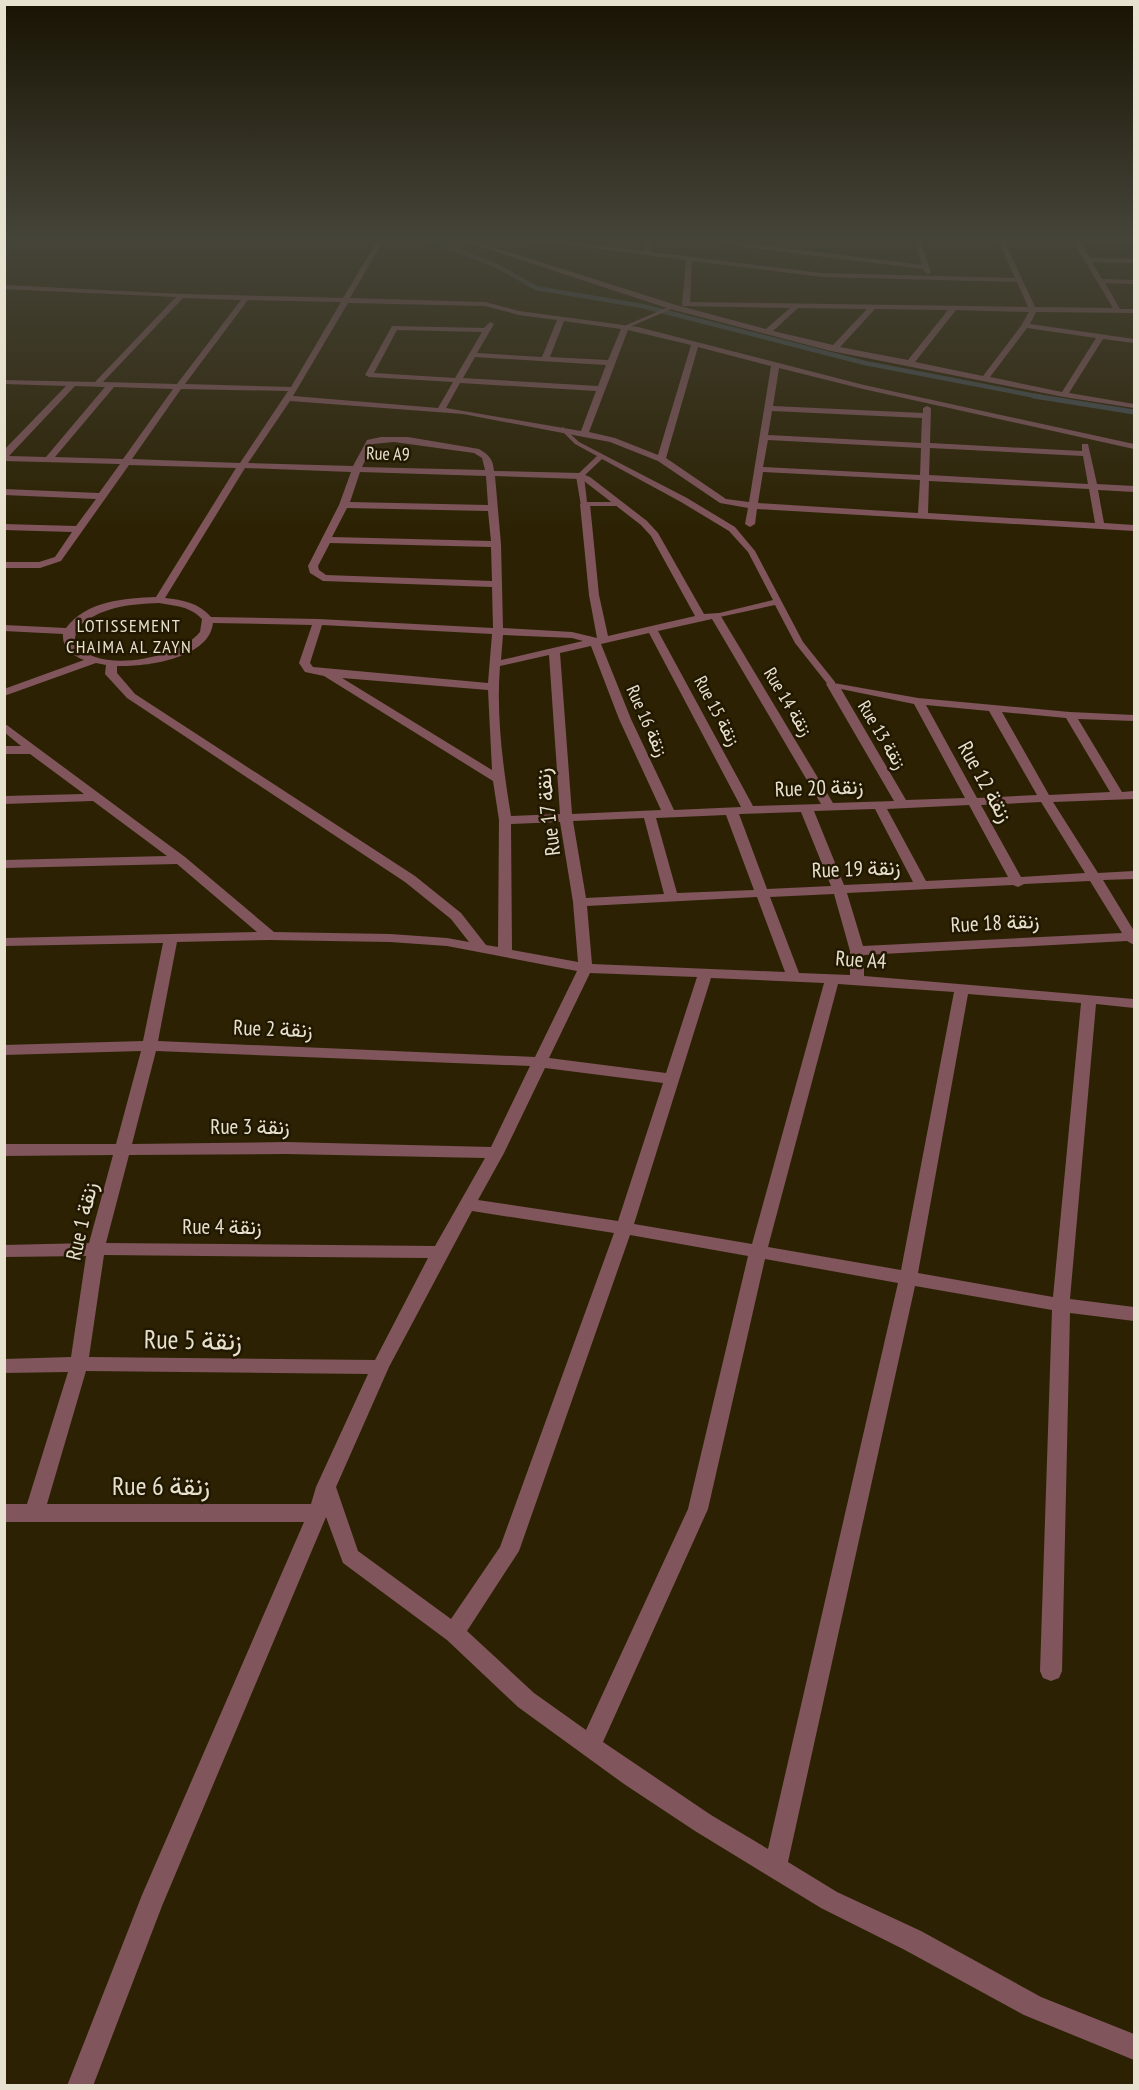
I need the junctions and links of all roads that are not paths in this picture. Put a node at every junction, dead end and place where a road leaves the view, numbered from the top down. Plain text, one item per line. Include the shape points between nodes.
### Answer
1 (146, 334) edge
2 (219, 334) edge
3 (326, 334) edge
4 (392, 334) edge
5 (484, 334) edge
6 (555, 334) edge
7 (622, 334) edge
8 (652, 334) edge
9 (773, 334) edge
10 (848, 334) edge
11 (933, 334) edge
12 (1020, 334) edge
13 (1080, 334) edge
14 (1101, 336) junction
15 (1134, 341) edge
16 (695, 344) junction
17 (834, 349) junction
18 (472, 355) junction
19 (545, 359) junction
20 (611, 363) junction
21 (910, 363) junction
22 (775, 365) junction
23 (986, 378) junction
24 (458, 381) junction
25 (4, 382) edge
26 (73, 383) junction
27 (98, 384) junction
28 (112, 384) junction
29 (179, 386) junction
30 (601, 389) junction
31 (290, 394) junction
32 (1064, 395) junction
33 (928, 402) junction
34 (1134, 406) edge
35 (768, 408) junction
36 (441, 410) junction
37 (927, 416) junction
38 (563, 429) junction
39 (584, 434) junction
40 (1083, 435) junction
41 (764, 437) junction
42 (926, 446) junction
43 (1134, 446) edge
44 (1086, 454) junction
45 (602, 455) junction
46 (4, 457) edge
47 (49, 459) junction
48 (661, 459) junction
49 (128, 462) junction
50 (242, 466) junction
51 (759, 469) junction
52 (356, 470) junction
53 (489, 474) junction
54 (579, 476) junction
55 (925, 478) junction
56 (1092, 487) junction
57 (1134, 489) edge
58 (4, 492) edge
59 (100, 496) junction
60 (585, 504) junction
61 (619, 504) junction
62 (344, 505) junction
63 (753, 506) junction
64 (493, 508) junction
65 (923, 516) junction
66 (750, 524) dead end
67 (1100, 526) junction
68 (4, 527) edge
69 (1134, 528) edge
70 (77, 529) junction
71 (325, 540) junction
72 (496, 544) junction
73 (4, 565) edge
74 (496, 584) junction
75 (159, 600) junction
76 (777, 602) junction
77 (715, 615) junction
78 (701, 618) junction
79 (207, 620) junction
80 (318, 622) junction
81 (4, 628) edge
82 (652, 628) junction
83 (70, 631) junction
84 (498, 631) junction
85 (598, 640) junction
86 (554, 651) junction
87 (95, 660) junction
88 (112, 663) junction
89 (496, 664) junction
90 (327, 673) junction
91 (832, 684) junction
92 (494, 687) junction
93 (4, 693) edge
94 (918, 701) junction
95 (994, 709) junction
96 (1070, 715) junction
97 (1134, 718) edge
98 (4, 726) edge
99 (4, 750) edge
100 (33, 750) junction
101 (499, 778) junction
102 (1134, 795) edge
103 (1118, 796) junction
104 (96, 797) junction
105 (1045, 799) junction
106 (4, 800) edge
107 (973, 802) junction
108 (902, 804) junction
109 (879, 805) junction
110 (830, 807) junction
111 (806, 808) junction
112 (749, 810) junction
113 (731, 811) junction
114 (669, 813) junction
115 (649, 814) junction
116 (566, 817) junction
117 (505, 820) junction
118 (180, 860) junction
119 (4, 864) edge
120 (1134, 875) edge
121 (1096, 878) junction
122 (1018, 883) junction
123 (922, 887) junction
124 (840, 891) junction
125 (763, 894) junction
126 (672, 899) junction
127 (580, 902) junction
128 (270, 936) junction
129 (1134, 938) edge
130 (171, 939) junction
131 (4, 942) edge
132 (481, 948) junction
133 (505, 951) junction
134 (857, 951) junction
135 (585, 968) junction
136 (706, 972) junction
137 (793, 976) junction
138 (832, 978) junction
139 (857, 980) junction
140 (962, 988) junction
141 (1089, 999) junction
142 (1134, 1003) edge
143 (150, 1046) junction
144 (4, 1050) edge
145 (540, 1062) junction
146 (673, 1079) junction
147 (123, 1148) junction
148 (4, 1150) edge
149 (496, 1153) junction
150 (467, 1204) junction
151 (624, 1228) junction
152 (96, 1249) junction
153 (4, 1251) edge
154 (440, 1252) junction
155 (758, 1252) junction
156 (908, 1279) junction
157 (1061, 1305) junction
158 (1134, 1314) edge
159 (79, 1364) junction
160 (4, 1366) edge
161 (380, 1368) junction
162 (326, 1488) junction
163 (35, 1512) junction
164 (4, 1513) edge
165 (318, 1513) junction
166 (454, 1633) junction
167 (1051, 1671) dead end
168 (591, 1744) junction
169 (775, 1868) junction
170 (1134, 2047) edge
171 (80, 2085) edge

1 - 27 street
2 - 29 street
3 - 31 street
4 - 24 street via 369,375
5 - 18 street
6 - 19 street
7 - 20 street
8 - 16 street
9 - 17 street
10 - 17 street
11 - 21 street
12 - 23 street
13 - 14 street
14 - 15 street
14 - 32 street
16 - 22 street
16 - 48 street
17 - 21 street
18 - 19 street
18 - 24 street
19 - 20 street
20 - 30 street
21 - 23 street
22 - 33 street
22 - 35 street
23 - 32 street
24 - 30 street
24 - 36 street
25 - 26 street
26 - 27 street
26 - 46 street
27 - 28 street
28 - 29 street
28 - 47 street
29 - 31 street
29 - 49 street
30 - 39 street
31 - 36 street
31 - 50 street
32 - 34 street
33 - 37 street
33 - 40 street
35 - 37 street
35 - 41 street
36 - 38 street
37 - 42 street
38 - 39 street
38 - 45 lane via 577,442
39 - 48 street
40 - 43 street
40 - 44 street
41 - 42 street
41 - 51 street
42 - 44 street
42 - 55 street
44 - 56 street
45 - 54 lane
45 - 76 lane via 732,529 751,551
46 - 47 street, Rue A9
47 - 49 street, Rue A9
48 - 63 street via 723,501
49 - 50 street, Rue A9
49 - 59 street
50 - 52 street, Rue A9
50 - 75 street
51 - 55 street
51 - 63 street
52 - 53 street, Rue A9
52 - 53 street via 370,442 389,439 476,451 487,459
52 - 62 street
53 - 54 street, Rue A9
53 - 64 street
54 - 60 lane
54 - 61 street
55 - 56 street
55 - 65 street
56 - 57 street
56 - 67 street
58 - 59 street
59 - 70 street
60 - 61 lane
60 - 85 street, Rue 16 زنقة
61 - 78 street via 655,535
62 - 64 street
62 - 71 street
63 - 65 street
63 - 66 street
64 - 72 street
65 - 67 street
67 - 69 street
68 - 70 street
70 - 73 street via 58,559 40,565
71 - 72 street
71 - 74 street via 313,566 323,578
72 - 74 street
74 - 84 street
75 - 79 street via 190,606
75 - 83 street via 114,605 93,612
76 - 77 lane
76 - 91 lane via 799,643
77 - 78 street
77 - 110 street, Rue 14 زنقة
78 - 82 street
79 - 80 street
79 - 88 street via 203,639 191,648 134,663
80 - 84 street
80 - 90 street via 304,663 309,670
81 - 83 street
82 - 85 street
82 - 112 street, Rue 15 زنقة
83 - 87 street via 68,640 72,648
84 - 85 street via 572,634
84 - 89 street
85 - 86 street
85 - 114 street, Rue 16 زنقة
86 - 89 street
86 - 116 street, Rue 17 زنقة
87 - 88 street
87 - 93 street
88 - 132 street via 111,674 131,696 410,879 456,916
89 - 92 street
90 - 92 street
90 - 101 street
91 - 94 street
91 - 108 street, Rue 13 زنقة
92 - 101 street
94 - 95 street
94 - 107 street, Rue 12 زنقة
95 - 96 street
95 - 105 street
96 - 97 street
96 - 103 street
98 - 100 street
99 - 100 street
100 - 104 street
101 - 117 street
102 - 103 street, Rue 20 زنقة
103 - 105 street, Rue 20 زنقة
104 - 106 street
104 - 118 street
105 - 107 street, Rue 20 زنقة
105 - 121 street
107 - 108 street, Rue 20 زنقة
107 - 122 street, Rue 12 زنقة
108 - 109 street, Rue 20 زنقة
109 - 110 street, Rue 20 زنقة
109 - 123 street
110 - 111 street, Rue 20 زنقة
111 - 112 street, Rue 20 زنقة
111 - 124 street
112 - 113 street, Rue 20 زنقة
113 - 114 street, Rue 20 زنقة
113 - 125 street
114 - 115 street, Rue 20 زنقة
115 - 116 street, Rue 20 زنقة
115 - 126 street
116 - 117 street, Rue 20 زنقة
116 - 127 street, Rue 17 زنقة
117 - 133 street
118 - 119 street
118 - 128 street
120 - 121 street, Rue 19 زنقة
121 - 122 street, Rue 19 زنقة
121 - 129 street
122 - 123 street, Rue 19 زنقة
123 - 124 street, Rue 19 زنقة
124 - 125 street, Rue 19 زنقة
124 - 134 street
125 - 126 street, Rue 19 زنقة
125 - 137 street
126 - 127 street, Rue 19 زنقة
127 - 135 street, Rue 17 زنقة
128 - 130 street, Rue A4
128 - 132 street, Rue A4 via 390,938
129 - 134 street, Rue 18 زنقة
130 - 131 street, Rue A4
130 - 143 street, Rue 1 زنقة
132 - 133 street, Rue A4
133 - 135 street, Rue A4
134 - 139 street
135 - 136 street, Rue A4
135 - 145 street
136 - 137 street, Rue A4
136 - 146 street
137 - 138 street, Rue A4
138 - 139 street, Rue A4
138 - 155 street
139 - 140 street, Rue A4
140 - 141 street, Rue A4
140 - 156 street
141 - 142 street, Rue A4
141 - 157 street
143 - 144 street, Rue 2 زنقة
143 - 145 street, Rue 2 زنقة
143 - 147 street, Rue 1 زنقة
145 - 146 street, Rue 2 زنقة
145 - 149 street
146 - 151 street
147 - 148 street, Rue 3 زنقة
147 - 149 street, Rue 3 زنقة
147 - 152 street, Rue 1 زنقة
149 - 150 street
150 - 151 street
150 - 154 street
151 - 155 street
151 - 166 street via 509,1551
152 - 153 street, Rue 4 زنقة
152 - 154 street, Rue 4 زنقة
152 - 159 street, Rue 1 زنقة
154 - 161 street
155 - 156 street
155 - 168 street via 698,1509
156 - 157 street
156 - 169 street
157 - 158 street
157 - 167 street
159 - 160 street, Rue 5 زنقة
159 - 161 street, Rue 5 زنقة
159 - 163 street, Rue 1 زنقة
161 - 162 street
162 - 165 street
162 - 166 street via 350,1557
163 - 164 street, Rue 6 زنقة
163 - 165 street, Rue 6 زنقة
165 - 171 street via 151,1904
166 - 168 street via 526,1700
168 - 169 street via 632,1776
169 - 170 street via 1034,2006

